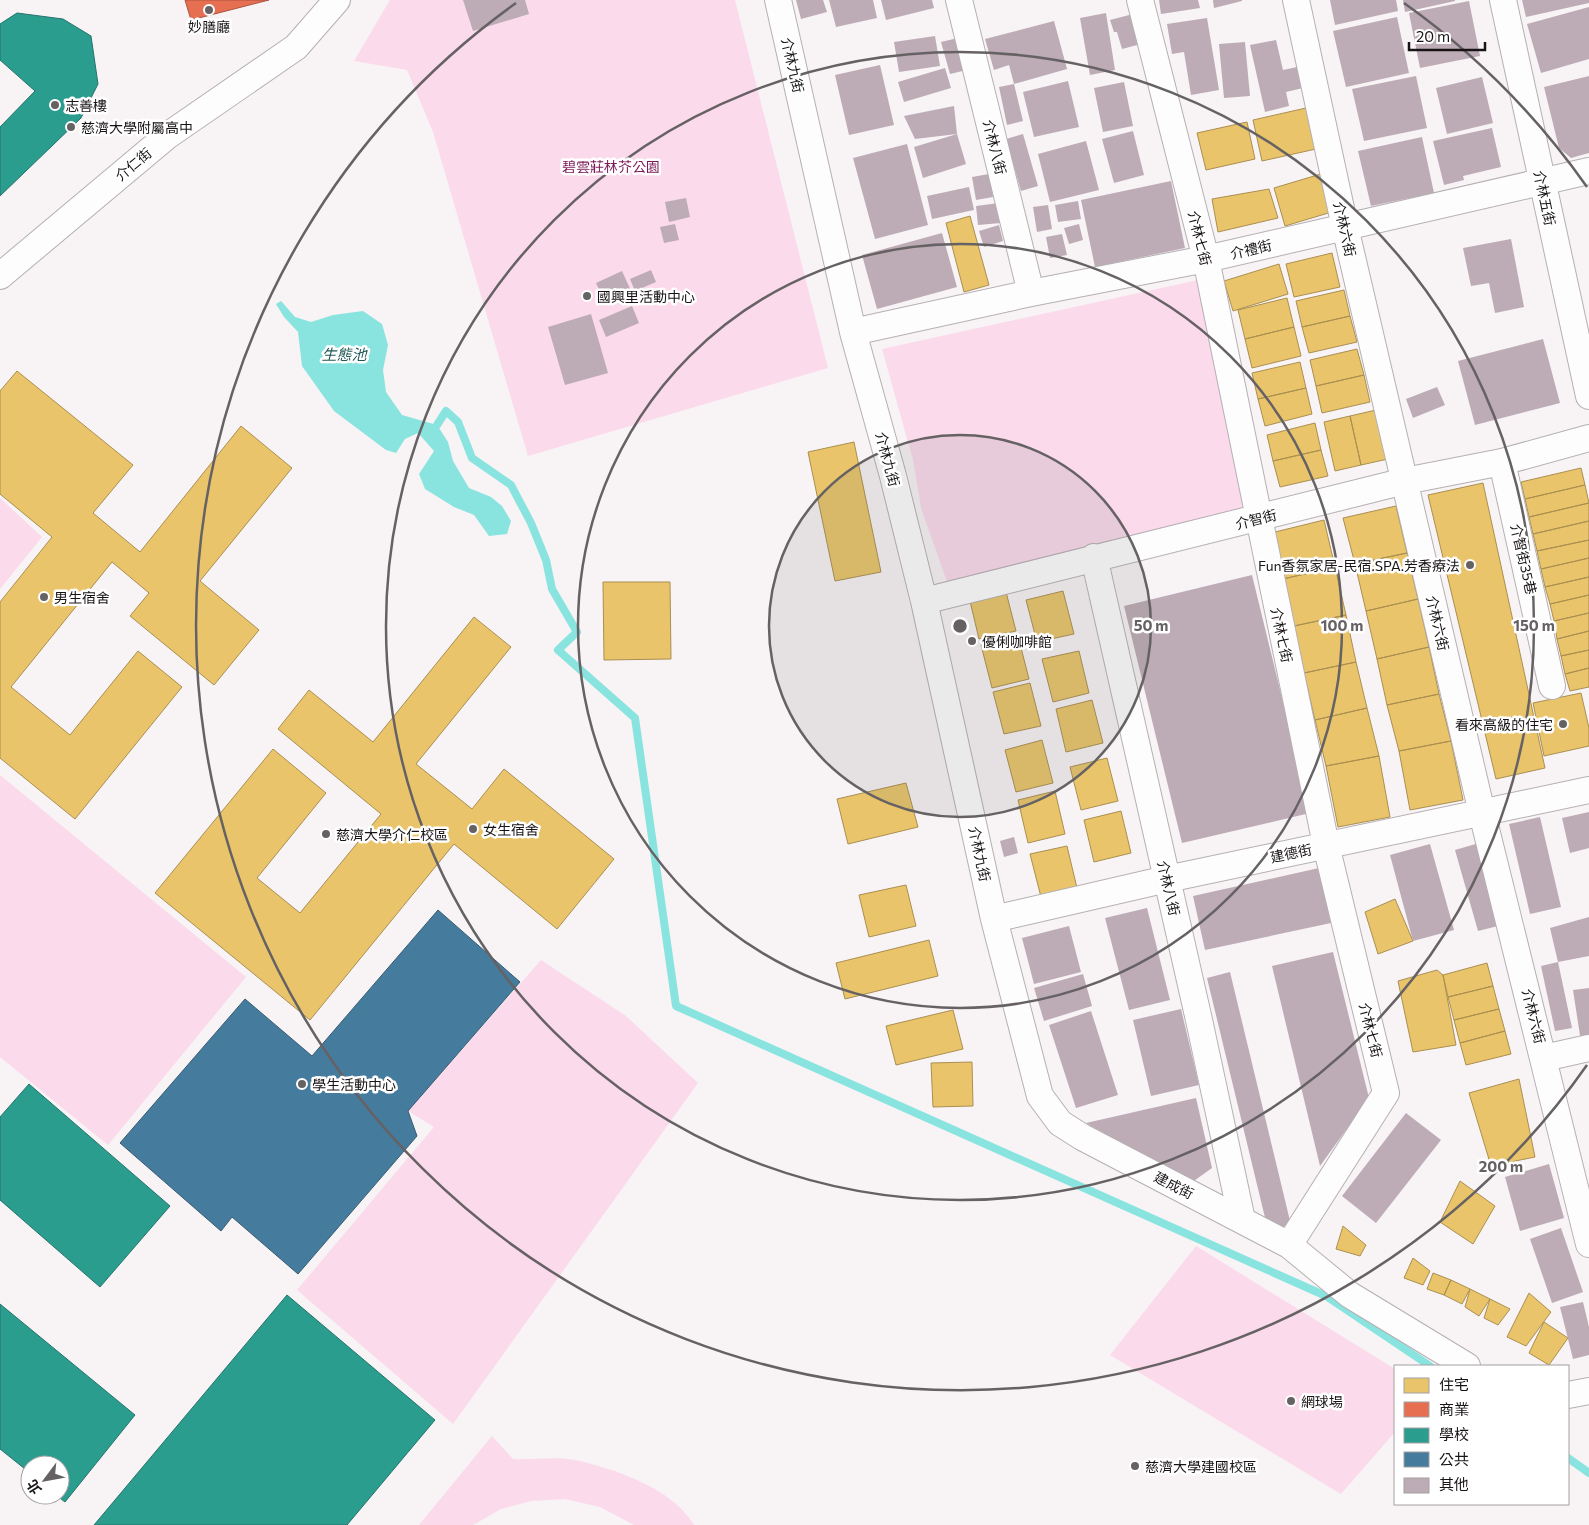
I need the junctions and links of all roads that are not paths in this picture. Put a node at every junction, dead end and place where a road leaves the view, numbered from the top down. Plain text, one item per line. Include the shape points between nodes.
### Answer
1 (337, 0) edge
2 (778, 0) edge
3 (959, 0) edge
4 (1140, 0) edge
5 (1296, 0) edge
6 (1503, 0) edge
7 (1589, 170) edge
8 (1542, 180) junction
9 (1345, 227) junction
10 (1206, 259) junction
11 (0, 276) edge
12 (1032, 293) junction
13 (853, 332) junction
14 (1589, 396) edge
15 (1589, 438) edge
16 (1502, 462) junction
17 (1405, 481) junction
18 (1258, 519) junction
19 (1094, 558) junction
20 (924, 601) junction
21 (1552, 686) dead end
22 (1589, 790) edge
23 (1482, 813) junction
24 (1326, 845) junction
25 (1167, 879) junction
26 (994, 919) junction
27 (1589, 1048) edge
28 (1544, 1058) junction
29 (1242, 1220) junction
30 (1589, 1244) edge
31 (1289, 1245) junction
32 (1465, 1365) edge
33 (1589, 1391) edge
34 (1569, 1395) edge

1 - 11 street, 介仁街 via 296,47 167,136
2 - 13 street, 介林九街
3 - 12 street, 介林八街
4 - 10 street, 介林七街
5 - 9 street, 介林六街
6 - 8 street, 介林五街
7 - 8 street, 介禮街
8 - 9 street, 介禮街
8 - 14 street, 介林五街
9 - 10 street, 介禮街
9 - 17 street, 介林六街
10 - 12 street, 介禮街
10 - 18 street, 介林七街
12 - 13 street, 介禮街
13 - 20 street, 介林九街
15 - 16 street, 介智街
16 - 17 street, 介智街
16 - 21 street, 介智街35巷
17 - 18 street, 介智街
17 - 23 street, 介林六街
18 - 19 street, 介智街
18 - 24 street, 介林七街
19 - 20 street, 介智街
19 - 25 street, 介林八街
20 - 26 street, 介林九街
22 - 23 street, 建德街
23 - 24 street, 建德街
23 - 28 street, 介林六街
24 - 25 street, 建德街
24 - 31 street, 介林七街 via 1386,1093
25 - 26 street, 建德街
25 - 29 street, 介林八街
26 - 29 street, 建成街 via 1040,1096 1060,1123 1082,1138
27 - 28 street
28 - 30 street, 介林六街
29 - 31 street, 建成街
31 - 32 street, 建成街 via 1350,1295
33 - 34 street

